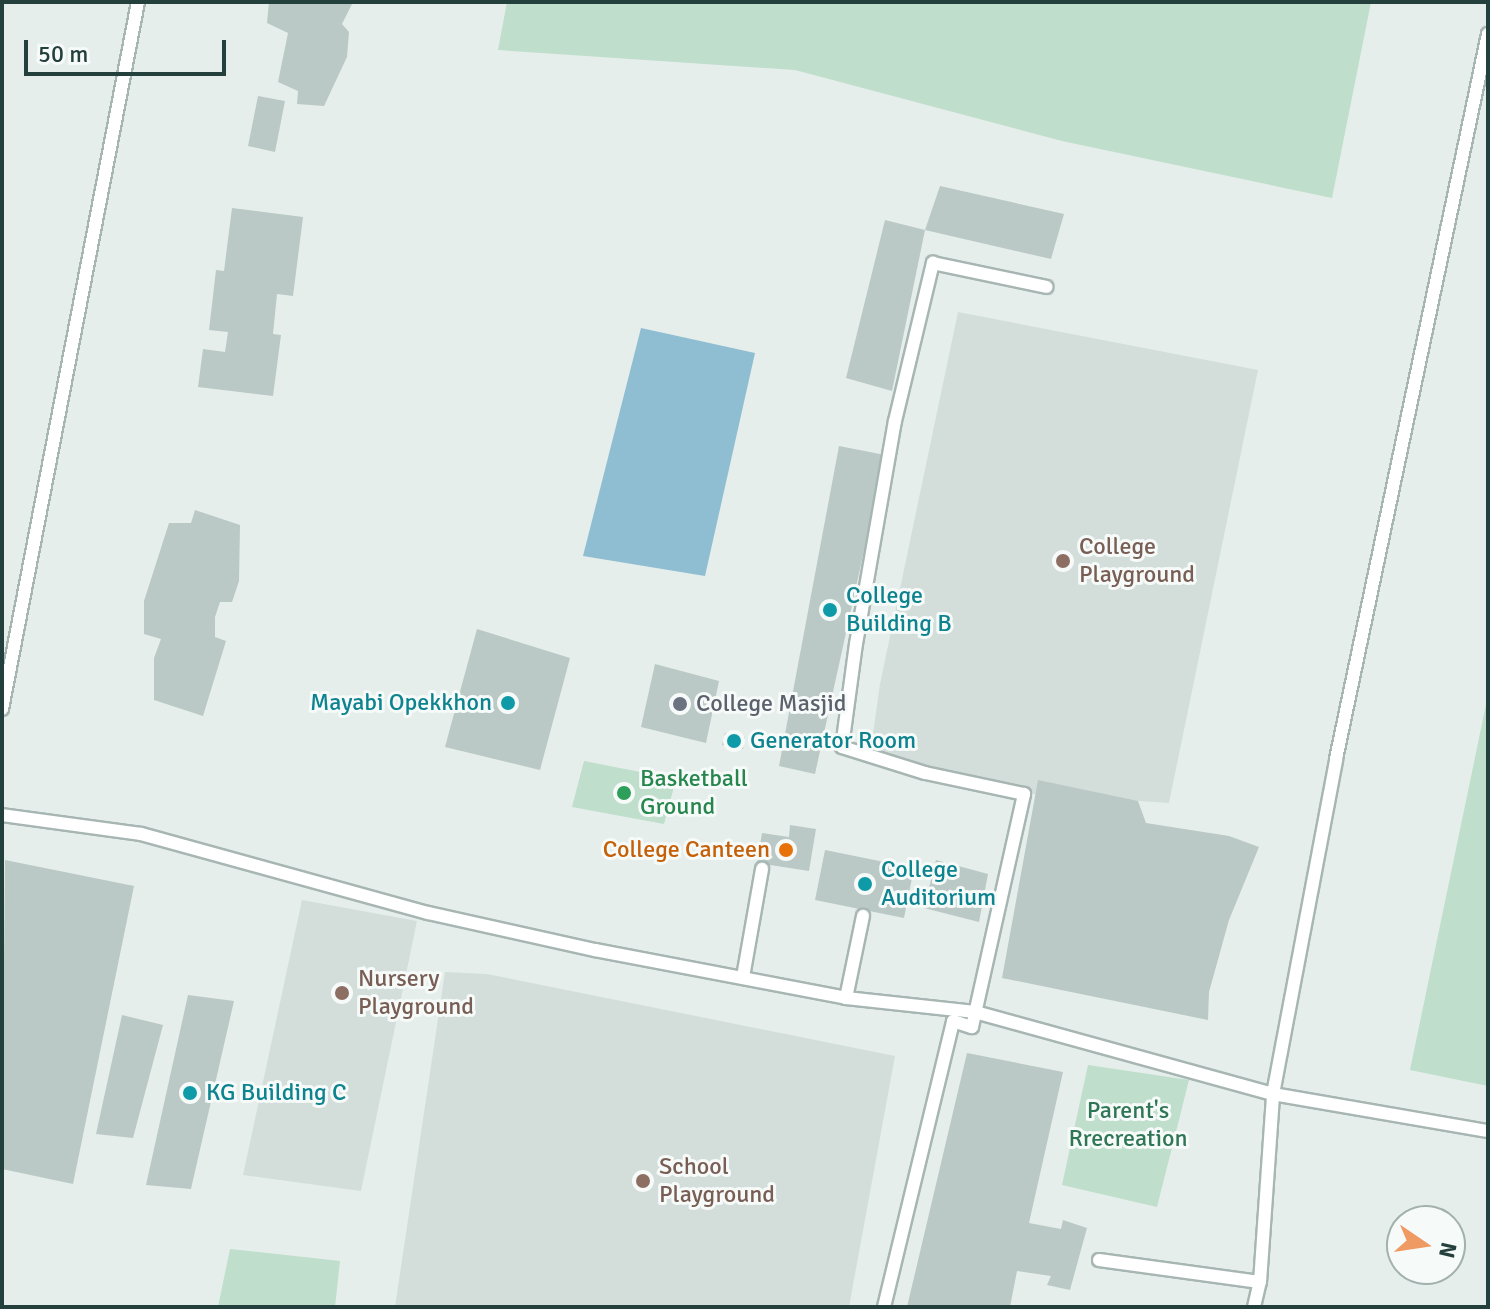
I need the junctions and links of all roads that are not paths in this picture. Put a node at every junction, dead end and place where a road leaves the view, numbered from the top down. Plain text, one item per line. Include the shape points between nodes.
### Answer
1 (138, 2) edge
2 (1488, 34) edge
3 (1047, 287) dead end
4 (2, 709) edge
5 (2, 815) edge
6 (762, 869) dead end
7 (863, 916) dead end
8 (743, 977) junction
9 (846, 998) junction
10 (975, 1012) junction
11 (1273, 1094) junction
12 (1488, 1131) edge
13 (1099, 1260) dead end
14 (1260, 1282) junction
15 (884, 1307) edge
16 (1254, 1307) edge

1 - 4 lane
2 - 11 lane via 1336,759
3 - 10 lane via 933,263 895,421 842,747 925,773 1024,794
5 - 8 lane via 141,834 428,913
6 - 8 lane
7 - 9 lane
8 - 9 lane
9 - 10 lane
10 - 11 lane
10 - 15 lane via 972,1027 953,1021
11 - 12 lane
11 - 14 lane
13 - 14 lane
14 - 16 lane

